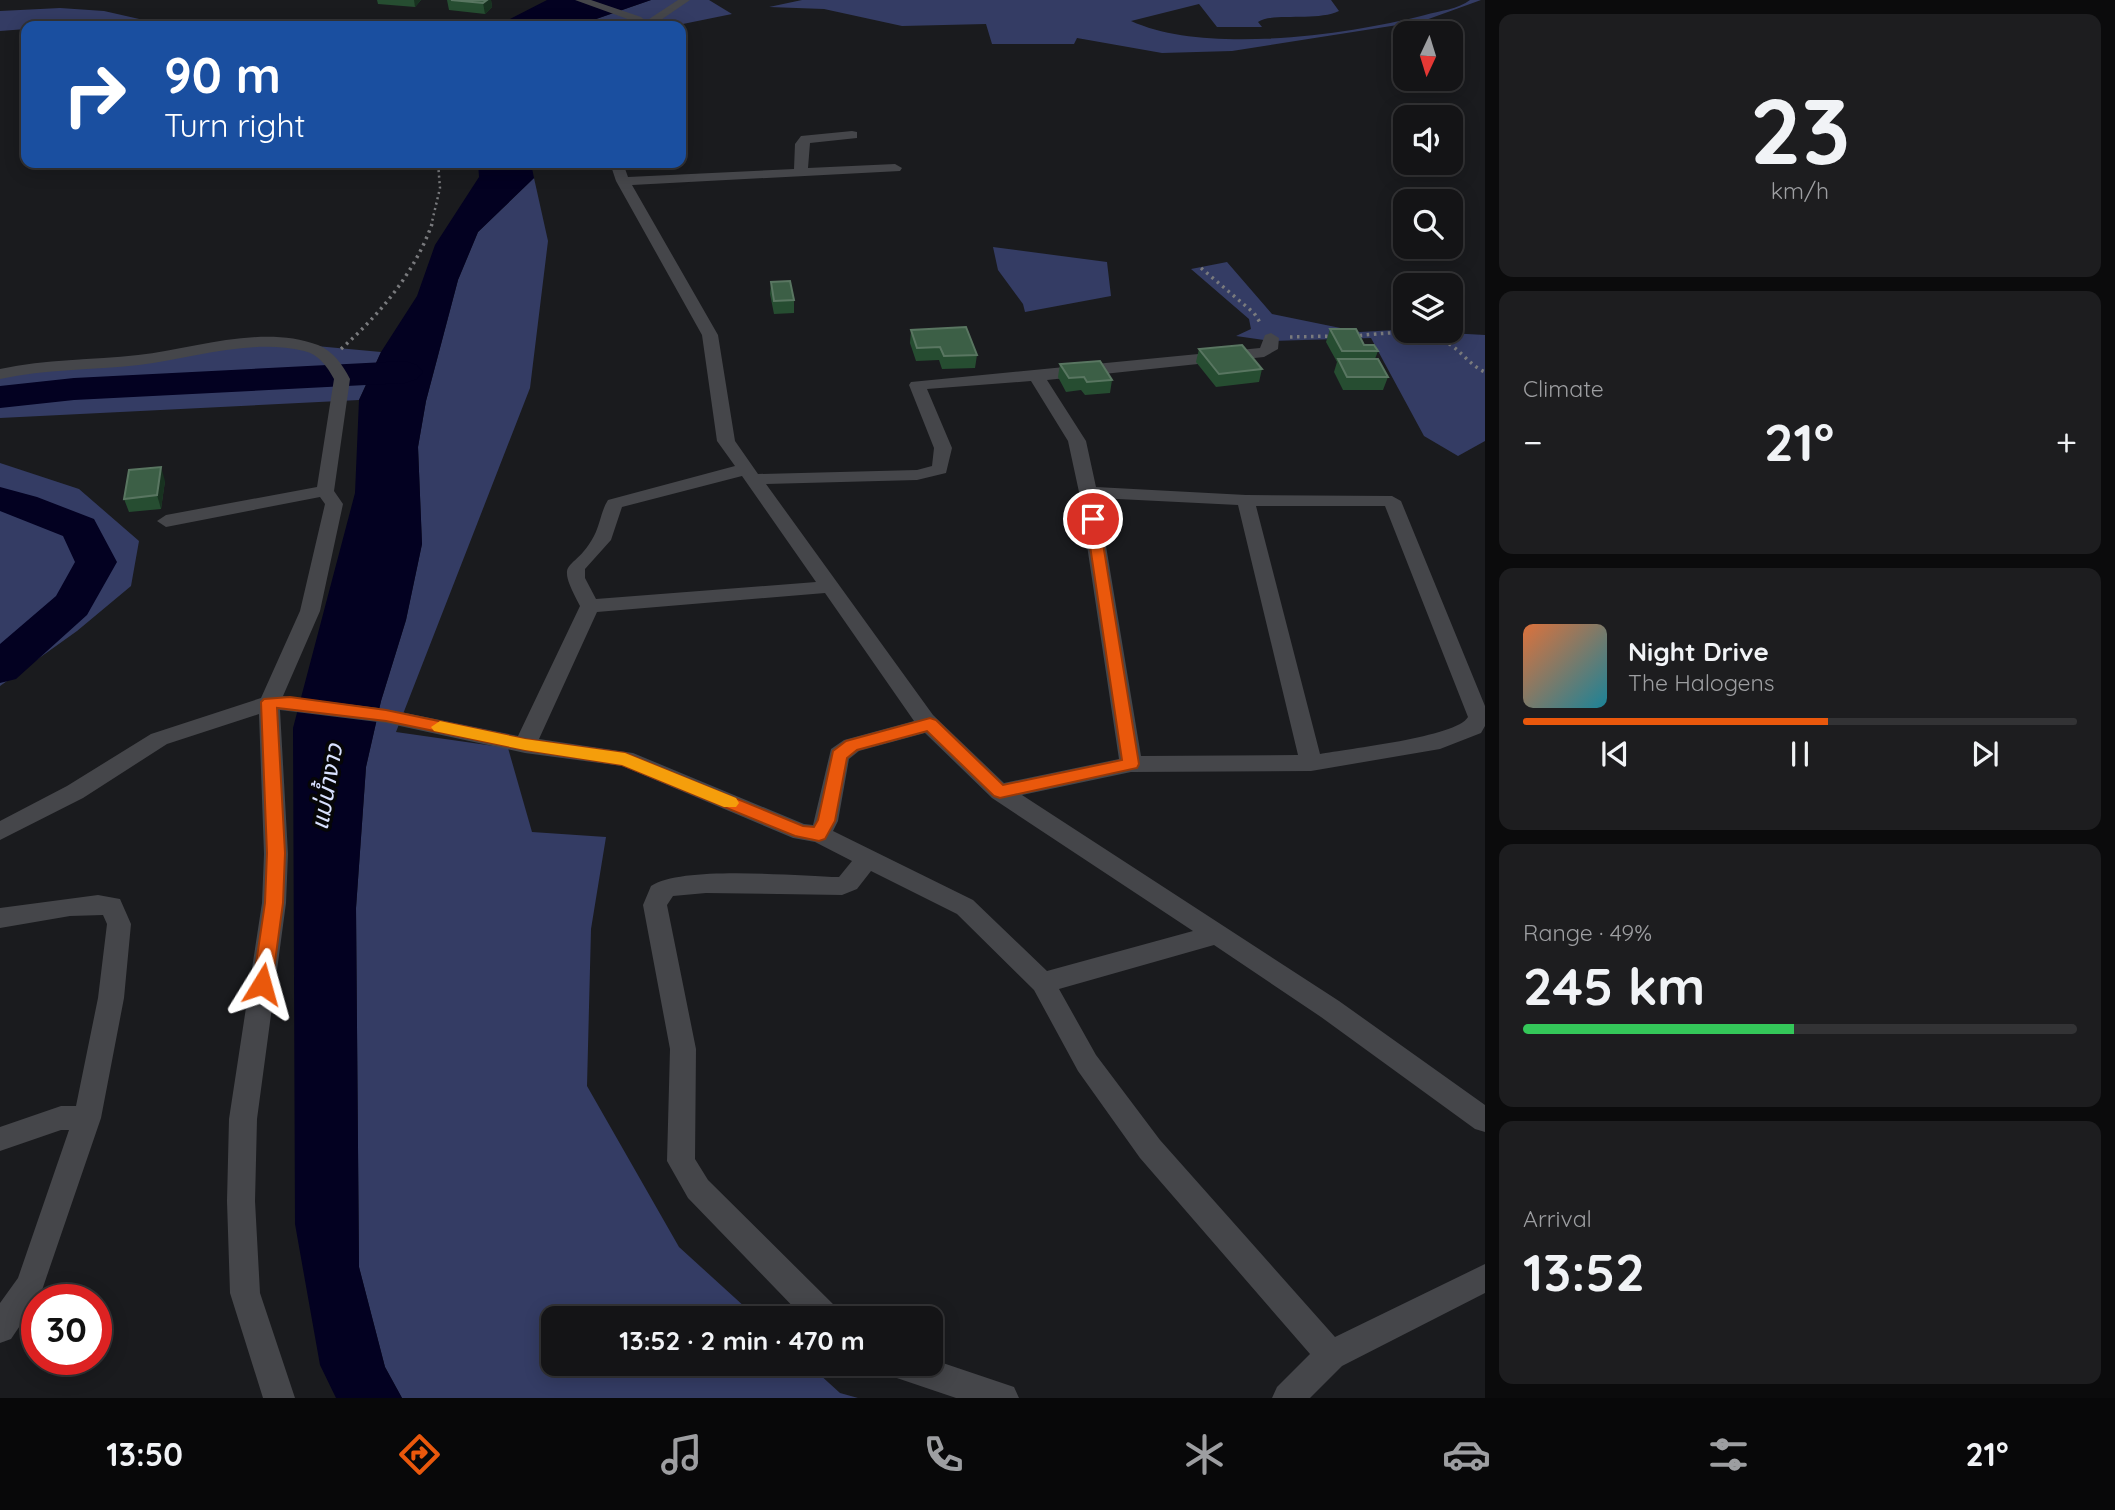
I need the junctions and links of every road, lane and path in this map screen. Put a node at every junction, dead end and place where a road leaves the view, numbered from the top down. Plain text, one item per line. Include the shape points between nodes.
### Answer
1 (580, 0) edge
2 (685, 0) edge
3 (634, 21) edge
4 (647, 21) edge
5 (852, 135) dead end
6 (439, 168) edge
7 (895, 169) dead end
8 (801, 171) junction
9 (620, 172) edge
10 (1201, 268) dead end
11 (1339, 336) edge
12 (1353, 336) edge
13 (1271, 338) junction
14 (328, 361) junction
15 (1485, 372) edge
16 (0, 374) edge
17 (1036, 376) junction
18 (749, 474) junction
19 (326, 491) junction
20 (1088, 492) junction
21 (1246, 500) junction
22 (166, 521) dead end
23 (827, 587) junction
24 (590, 606) junction
25 (280, 703) junction
26 (930, 724) junction
27 (525, 744) junction
28 (1311, 763) junction
29 (1131, 764) junction
30 (1000, 792) junction
31 (0, 831) edge
32 (819, 835) junction
33 (867, 859) junction
34 (0, 918) edge
35 (1218, 934) junction
36 (1044, 983) junction
37 (87, 1118) junction
38 (1485, 1119) edge
39 (0, 1139) edge
40 (1485, 1278) edge
41 (813, 1306) edge
42 (0, 1328) edge
43 (1331, 1355) junction
44 (936, 1376) edge
45 (279, 1398) edge
46 (1003, 1398) edge
47 (1288, 1398) edge

1 - 3 street
2 - 4 street
5 - 8 street via 806,139 801,144
6 - 14 path via 442,192 416,258 374,320
7 - 8 street
8 - 9 street
9 - 18 street via 710,335 726,441
10 - 13 path via 1254,313
11 - 13 path
12 - 15 path via 1443,340
13 - 17 street via 1270,349 1264,352
14 - 16 street via 307,346 263,342
14 - 19 street via 342,379
17 - 18 street via 917,385 943,448 940,469 918,475
17 - 20 street via 1077,441
18 - 23 street
18 - 24 street via 614,504 604,537 593,554 576,567 575,578
19 - 22 street
19 - 25 street via 334,504 310,611
20 - 21 street
20 - 29 street
21 - 28 street
21 - 28 street via 1392,501 1479,717 1473,728 1440,741
23 - 24 street
23 - 26 street
24 - 27 street
25 - 27 street via 386,716
25 - 31 street via 159,739 75,792
25 - 45 street via 274,903 243,1119 241,1201 245,1293
26 - 30 street
26 - 32 street via 852,745 839,755 827,821
27 - 32 street via 625,759 801,832
28 - 29 street
29 - 30 street
30 - 35 street
32 - 33 street
33 - 36 street via 965,907
33 - 41 street via 842,886 668,887 659,893 655,905 683,1049 681,1161 698,1189
34 - 37 street via 91,903 112,906 119,924 111,998
35 - 36 street
35 - 38 street
36 - 43 street via 1087,1063 1150,1149
37 - 39 street via 61,1118
37 - 42 street via 30,1286
40 - 43 street
43 - 47 street
44 - 46 street

